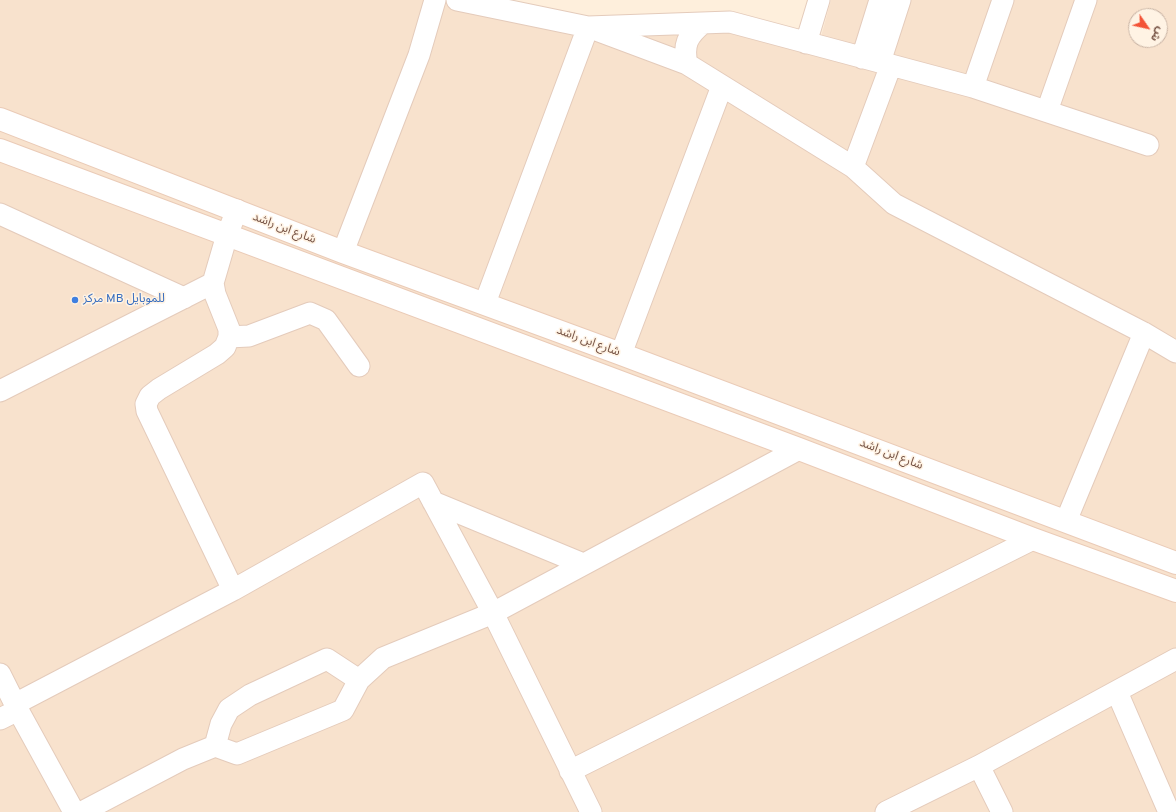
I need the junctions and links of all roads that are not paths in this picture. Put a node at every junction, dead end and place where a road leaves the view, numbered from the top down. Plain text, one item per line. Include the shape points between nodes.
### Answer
1 (435, 0) edge
2 (457, 0) edge
3 (819, 0) edge
4 (880, 0) edge
5 (900, 0) edge
6 (1003, 0) edge
7 (1086, 0) edge
8 (702, 23) junction
9 (588, 27) junction
10 (806, 43) junction
11 (877, 62) junction
12 (686, 64) junction
13 (722, 86) junction
14 (973, 87) junction
15 (1047, 112) junction
16 (0, 119) edge
17 (1148, 145) dead end
18 (0, 150) edge
19 (853, 167) junction
20 (236, 210) junction
21 (0, 214) edge
22 (227, 235) junction
23 (343, 252) junction
24 (214, 283) junction
25 (184, 298) junction
26 (485, 304) junction
27 (1144, 333) junction
28 (229, 338) junction
29 (1176, 352) edge
30 (621, 354) junction
31 (358, 366) dead end
32 (674, 374) junction
33 (0, 391) edge
34 (664, 398) junction
35 (799, 448) junction
36 (433, 502) junction
37 (1066, 521) junction
38 (1033, 539) junction
39 (1176, 563) edge
40 (583, 564) junction
41 (233, 590) junction
42 (1176, 591) edge
43 (493, 613) junction
44 (1176, 660) edge
45 (0, 674) edge
46 (359, 680) junction
47 (1117, 692) junction
48 (11, 711) edge
49 (215, 746) junction
50 (980, 766) junction
51 (570, 771) junction
52 (74, 812) edge
53 (82, 812) edge
54 (591, 812) edge
55 (886, 812) edge
56 (1002, 812) edge
57 (1169, 812) edge

1 - 23 street via 419,55
2 - 9 street
3 - 10 street
4 - 11 street
5 - 11 street
6 - 14 street
7 - 15 street
8 - 9 street
8 - 10 street via 730,22
8 - 12 street via 687,40
9 - 12 street
9 - 26 street
10 - 11 street
11 - 14 street
11 - 19 street
12 - 13 street
13 - 19 street
13 - 30 street
14 - 15 street
15 - 17 street
16 - 20 main road, شارع ابن راشد
18 - 22 main road
19 - 27 street via 894,204
20 - 22 street
20 - 23 main road, شارع ابن راشد
21 - 25 street
22 - 24 street
22 - 34 main road
23 - 26 main road, شارع ابن راشد
24 - 25 street
24 - 28 street
25 - 33 street
26 - 30 main road, شارع ابن راشد
27 - 29 street
27 - 37 street
28 - 31 street via 249,336 310,313 326,320
28 - 41 street via 225,347 217,354 159,389 150,396 146,404 147,411
30 - 32 main road, شارع ابن راشد
32 - 34 main road
32 - 37 main road, شارع ابن راشد
34 - 35 main road
35 - 38 main road
35 - 40 street
36 - 40 street
36 - 41 street via 423,483
36 - 43 street
37 - 39 main road, شارع ابن راشد
38 - 42 main road
38 - 51 street
40 - 43 street
41 - 48 street
43 - 46 street via 383,658
43 - 51 street
44 - 47 street
45 - 48 street
46 - 49 street via 343,710 237,754
46 - 49 street via 327,659 250,695 229,709 221,724
47 - 50 street
47 - 57 street
48 - 52 street
49 - 53 street via 183,759
50 - 55 street
50 - 56 street
51 - 54 street

